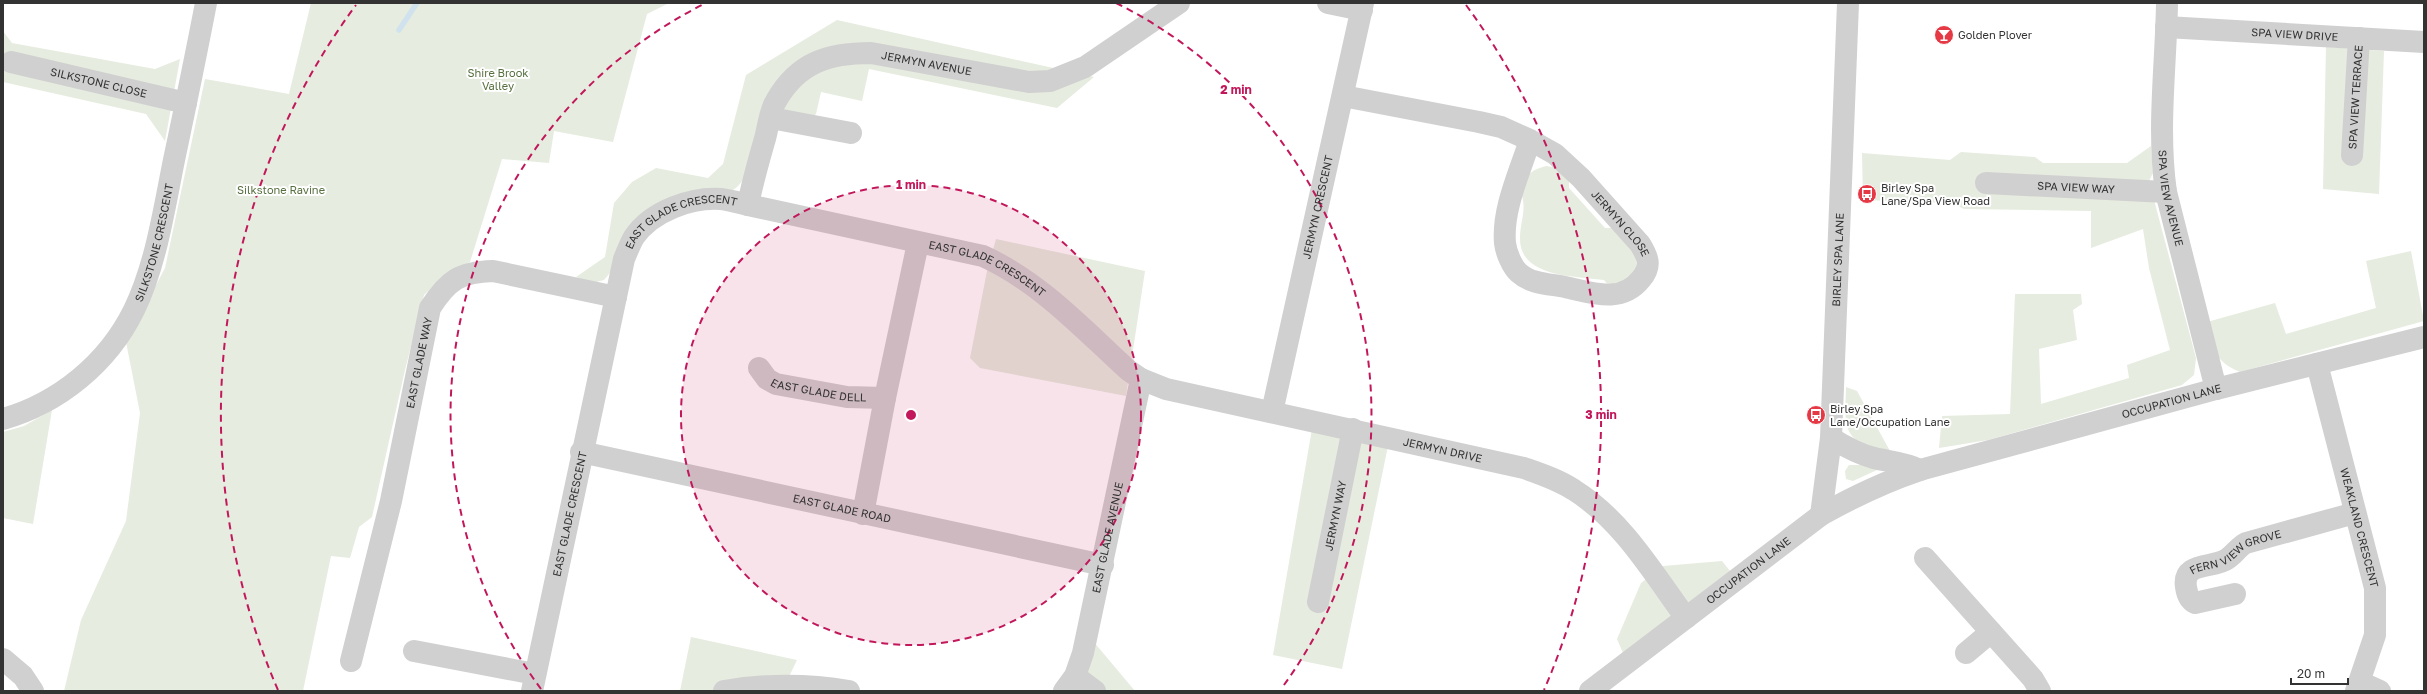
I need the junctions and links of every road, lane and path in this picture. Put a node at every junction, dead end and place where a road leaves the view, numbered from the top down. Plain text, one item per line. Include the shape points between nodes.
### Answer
1 (206, 3) edge
2 (1179, 3) edge
3 (1328, 3) edge
4 (1848, 3) edge
5 (2167, 3) edge
6 (1363, 7) edge
7 (2166, 27) junction
8 (2359, 38) junction
9 (2424, 42) edge
10 (11, 62) dead end
11 (1343, 96) junction
12 (186, 103) junction
13 (771, 118) junction
14 (851, 133) dead end
15 (1530, 140) junction
16 (2352, 155) dead end
17 (1986, 183) dead end
18 (2166, 192) junction
19 (748, 205) junction
20 (918, 243) junction
21 (616, 297) junction
22 (2424, 337) edge
23 (2317, 364) junction
24 (759, 368) dead end
25 (1141, 379) junction
26 (2216, 389) junction
27 (884, 398) junction
28 (1272, 412) junction
29 (3, 419) edge
30 (1353, 429) junction
31 (1831, 438) junction
32 (581, 452) junction
33 (1920, 470) junction
34 (2355, 513) junction
35 (863, 514) junction
36 (1820, 515) junction
37 (1925, 558) dead end
38 (1102, 565) junction
39 (2235, 594) dead end
40 (1318, 602) dead end
41 (1686, 618) junction
42 (1991, 632) junction
43 (414, 651) dead end
44 (1966, 653) dead end
45 (3, 659) edge
46 (351, 662) dead end
47 (533, 682) edge
48 (1070, 684) edge
49 (2358, 687) edge
50 (33, 691) edge
51 (724, 691) edge
52 (849, 691) edge
53 (1095, 691) edge
54 (1590, 691) edge
55 (2040, 691) edge
56 (2380, 691) edge

1 - 12 street, SILKSTONE CRESCENT
2 - 13 street, JERMYN AVENUE via 1085,67 1050,81 1029,82 871,53 829,56 809,65 790,81 775,102
3 - 6 street
4 - 31 street, BIRLEY SPA LANE
5 - 7 street, SPA VIEW AVENUE
6 - 11 street, JERMYN CRESCENT
7 - 8 street, SPA VIEW DRIVE
7 - 18 street, SPA VIEW AVENUE via 2161,144
8 - 9 street, SPA VIEW DRIVE
8 - 16 street, SPA VIEW TERRACE
10 - 12 street, SILKSTONE CLOSE
11 - 15 street, JERMYN CLOSE via 1501,127
11 - 28 street, JERMYN CRESCENT
12 - 29 street, SILKSTONE CRESCENT via 151,262 134,309 118,337 98,362 75,383 52,399
13 - 14 street
13 - 19 street, JERMYN AVENUE
15 - 15 street, JERMYN CLOSE via 1560,159 1640,244 1649,263 1647,272 1631,290 1612,295 1533,281 1519,273 1510,260 1505,244 1506,217
17 - 18 street, SPA VIEW WAY
18 - 26 street, SPA VIEW AVENUE
19 - 20 street, EAST GLADE CRESCENT
19 - 21 street, EAST GLADE CRESCENT via 721,199 696,200 673,208 654,219 632,242 624,260
20 - 25 street, EAST GLADE CRESCENT via 954,248 983,256 1015,273 1044,293
20 - 27 street
21 - 32 street, EAST GLADE CRESCENT
21 - 46 street, EAST GLADE WAY via 493,271 473,271 456,279 441,291 430,308 391,500
22 - 23 street, OCCUPATION LANE
23 - 26 street, OCCUPATION LANE
23 - 34 street, WEAKLAND CRESCENT
24 - 27 street, EAST GLADE DELL via 776,384 848,396
25 - 28 street, JERMYN DRIVE via 1166,389
25 - 38 street, EAST GLADE AVENUE
26 - 33 street, OCCUPATION LANE
27 - 35 street
28 - 30 street, JERMYN DRIVE
30 - 40 street, JERMYN WAY
30 - 41 street, JERMYN DRIVE via 1524,468 1550,477 1574,490 1599,508 1620,528
31 - 33 street via 1849,449 1874,458 1901,462
31 - 36 street, BIRLEY SPA LANE
32 - 35 street, EAST GLADE ROAD
32 - 47 street, EAST GLADE CRESCENT
33 - 36 street, OCCUPATION LANE via 1858,494
34 - 39 street, FERN VIEW GROVE via 2246,543 2238,547 2226,560 2194,568 2188,573 2185,585 2187,594 2195,603
34 - 49 street, WEAKLAND CRESCENT via 2375,588 2376,608 2375,635
35 - 38 street, EAST GLADE ROAD
36 - 41 street, OCCUPATION LANE
37 - 42 street
38 - 48 street, EAST GLADE AVENUE via 1083,653
41 - 54 street, OCCUPATION LANE
42 - 44 street
42 - 55 street via 2033,679
43 - 47 street
45 - 50 street via 23,676
48 - 53 street
49 - 56 street
51 - 52 street via 747,687 805,686

